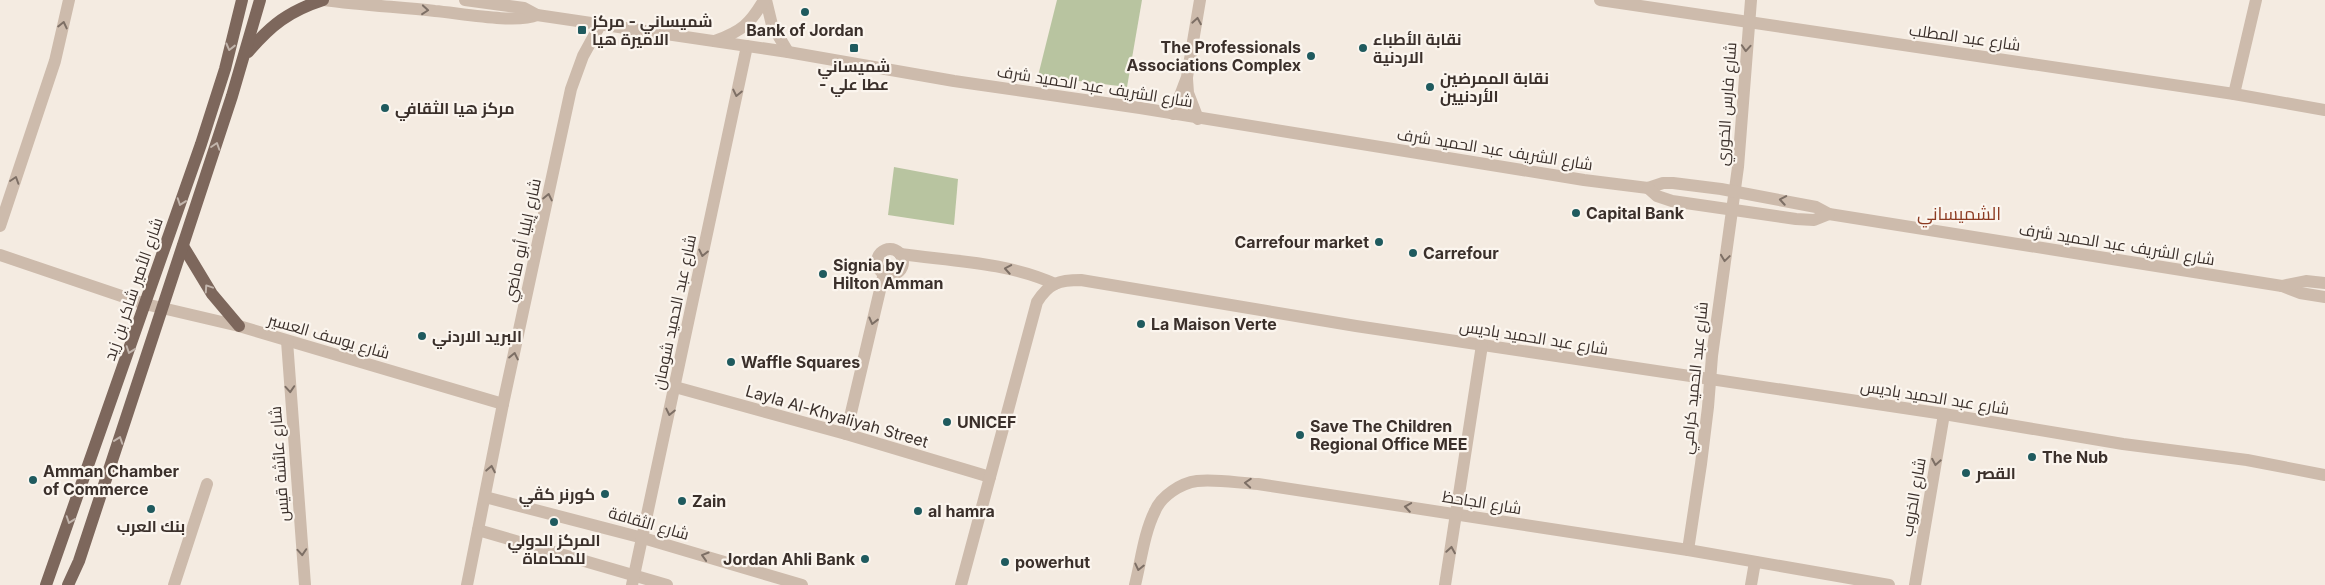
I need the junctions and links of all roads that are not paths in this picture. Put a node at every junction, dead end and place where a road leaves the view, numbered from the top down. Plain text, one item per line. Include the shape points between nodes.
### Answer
1 (69, 0) edge
2 (242, 0) edge
3 (260, 0) edge
4 (324, 0) edge
5 (465, 0) edge
6 (765, 0) edge
7 (1200, 0) edge
8 (1600, 0) edge
9 (1751, 0) edge
10 (2256, 0) edge
11 (537, 15) junction
12 (1748, 22) junction
13 (600, 24) junction
14 (715, 41) junction
15 (747, 46) junction
16 (788, 52) junction
17 (245, 56) junction
18 (1187, 76) junction
19 (2234, 94) junction
20 (2325, 110) edge
21 (1173, 114) junction
22 (1198, 119) junction
23 (1648, 188) junction
24 (1735, 192) junction
25 (1732, 209) junction
26 (1829, 214) junction
27 (0, 226) edge
28 (183, 246) junction
29 (0, 254) edge
30 (900, 254) junction
31 (884, 273) junction
32 (2325, 283) edge
33 (1055, 284) junction
34 (2282, 286) junction
35 (2325, 298) edge
36 (145, 304) junction
37 (163, 309) junction
38 (239, 326) junction
39 (286, 341) junction
40 (1482, 345) junction
41 (1710, 379) junction
42 (675, 387) junction
43 (503, 404) junction
44 (1944, 414) junction
45 (846, 434) junction
46 (2325, 475) edge
47 (990, 478) junction
48 (207, 484) dead end
49 (485, 497) junction
50 (1457, 514) junction
51 (478, 530) junction
52 (643, 538) junction
53 (1688, 550) junction
54 (1755, 562) junction
55 (633, 580) edge
56 (46, 585) edge
57 (68, 585) edge
58 (174, 585) edge
59 (305, 585) edge
60 (467, 585) edge
61 (667, 585) edge
62 (802, 585) edge
63 (961, 585) edge
64 (1136, 585) edge
65 (1445, 585) edge
66 (1751, 585) edge
67 (1889, 585) edge
68 (1915, 585) edge

27 -> 1 street via 55,61
2 -> 36 main road, شارع الأمير شاكر بن زيد via 204,135
3 - 17 main road, شارع الأمير شاكر بن زيد
4 -> 11 street, شارع الشريف عبد الحميد شرف via 494,17
4 - 17 main road via 289,13
5 - 11 street, شارع الشريف عبد الحميد شرف via 524,8
6 - 14 street via 737,33
6 - 16 street via 772,25
18 -> 7 street
8 - 12 street, شارع عبد المطلب
9 - 12 street, شارع فارس الخوري
10 - 19 street
11 - 13 street, شارع الشريف عبد الحميد شرف
12 - 19 street, شارع عبد المطلب
12 -> 24 street, شارع فارس الخوري
13 - 14 street, شارع الشريف عبد الحميد شرف
43 -> 13 street, شارع إيليا أبو ماضي via 571,90 583,56
14 - 15 street, شارع الشريف عبد الحميد شرف
15 - 16 street, شارع الشريف عبد الحميد شرف
15 -> 42 street, شارع عبد الحميد شومان
16 - 21 street, شارع الشريف عبد الحميد شرف
28 -> 17 main road, شارع الأمير شاكر بن زيد
18 - 21 street
18 - 22 street via 1188,93
19 - 20 street, شارع عبد المطلب
21 - 22 street, شارع الشريف عبد الحميد شرف
22 - 23 street, شارع الشريف عبد الحميد شرف
23 - 24 street, شارع الشريف عبد الحميد شرف via 1673,183
23 - 25 street, شارع الشريف عبد الحميد شرف via 1664,199
24 - 25 street, شارع فارس الخوري
26 -> 24 street, شارع الشريف عبد الحميد شرف via 1816,207
25 - 26 street, شارع الشريف عبد الحميد شرف via 1804,220
25 -> 41 street, شارع عبد الحميد كرامي
26 - 34 street, شارع الشريف عبد الحميد شرف
28 - 37 main road, شارع الأمير شاكر بن زيد
38 -> 28 main road via 212,294
29 - 36 street, شارع يوسف العسير
30 - 31 street via 903,264 898,272
30 - 31 street via 893,249 880,254 878,267
33 -> 30 street via 1009,269
31 -> 45 street
32 - 34 street, شارع الشريف عبد الحميد شرف via 2306,281
33 - 40 street, شارع عبد الحميد باديس via 1081,280
33 - 47 street via 1045,289 1038,302
34 - 35 street, شارع الشريف عبد الحميد شرف
36 - 37 street, شارع يوسف العسير
36 -> 56 main road, شارع الأمير شاكر بن زيد
37 - 38 street, شارع يوسف العسير
57 -> 37 main road, شارع الأمير شاكر بن زيد via 80,561
38 - 39 street, شارع يوسف العسير
39 - 43 street, شارع يوسف العسير
39 -> 59 street, شارع عائشة قيس
40 - 41 street, شارع عبد الحميد باديس
40 - 50 street
41 - 44 street, شارع عبد الحميد باديس
41 - 53 street, شارع عبد الحميد كرامي
42 - 45 street, Layla Al-Khyaliyah Street
42 -> 52 street, شارع عبد الحميد شومان
49 -> 43 street, شارع إيليا أبو ماضي
44 - 46 street, شارع عبد الحميد باديس
44 -> 68 street, شارع الخروب
45 - 47 street, Layla Al-Khyaliyah Street
47 - 63 street
48 - 58 street
49 - 51 street, شارع إيليا أبو ماضي
49 - 52 street, شارع الثقافة
50 - 53 street, شارع الجاحظ
50 -> 64 street, شارع الجاحظ via 1258,484 1196,482 1174,490 1155,510
65 -> 50 street
51 - 55 street
51 - 60 street, شارع إيليا أبو ماضي
52 - 55 street, شارع عبد الحميد شومان
62 -> 52 street, شارع الثقافة
53 - 54 street, شارع الجاحظ
54 - 66 street
54 - 67 street, شارع الجاحظ
55 - 61 street

